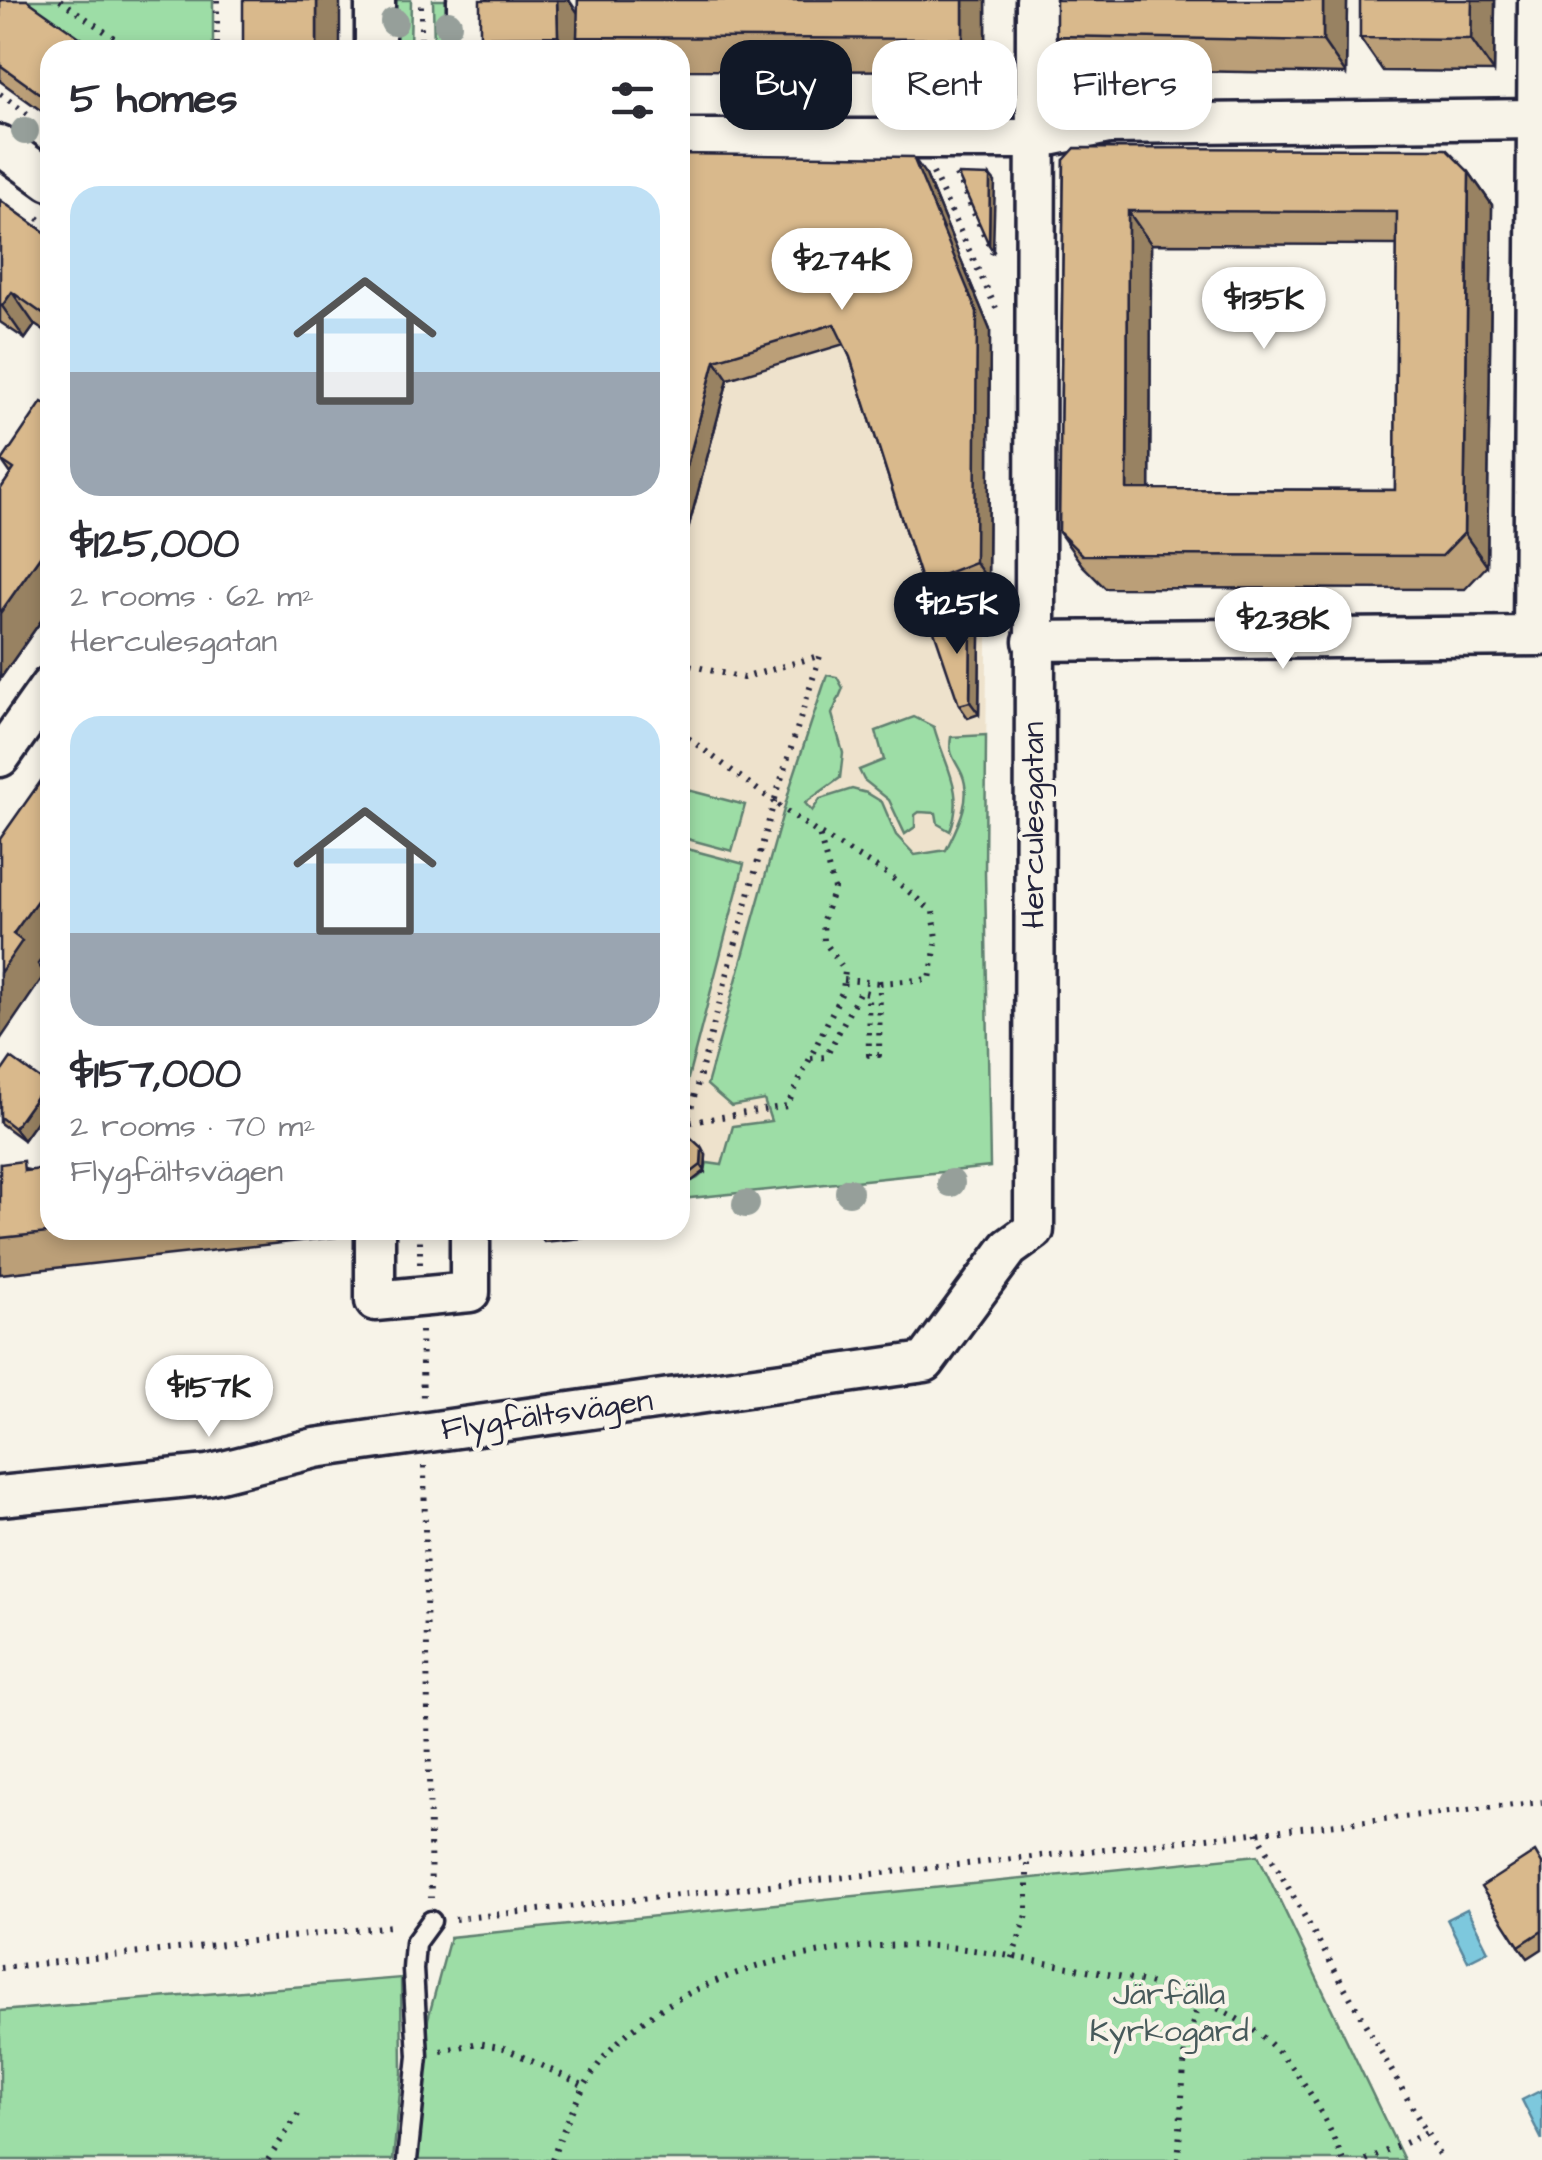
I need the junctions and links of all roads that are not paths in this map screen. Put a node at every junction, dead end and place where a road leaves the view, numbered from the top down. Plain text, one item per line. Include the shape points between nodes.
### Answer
1 (376, 0) edge
2 (467, 0) edge
3 (1036, 0) edge
4 (1538, 0) edge
5 (376, 40) edge
6 (467, 40) edge
7 (1540, 119) edge
8 (690, 138) edge
9 (1035, 140) junction
10 (0, 145) edge
11 (40, 174) edge
12 (1537, 635) edge
13 (1033, 642) junction
14 (40, 700) edge
15 (0, 756) edge
16 (1034, 1230) joint
17 (375, 1240) edge
18 (470, 1240) edge
19 (0, 1496) edge
20 (431, 1922) road end
21 (407, 2160) edge

1 - 5 street
2 - 6 street
3 - 9 street, Herculesgatan
4 - 7 street
7 - 9 street via 1109,124
7 - 12 street
8 - 9 street
9 - 13 street, Herculesgatan
10 - 11 street
12 - 13 street
13 - 16 street, Herculesgatan
14 - 15 street
16 - 19 street, Flygfältsvägen via 1009,1248 925,1362 315,1448 208,1475
17 - 18 street via 374,1301 470,1292
20 - 21 lane via 415,1943 418,2056

